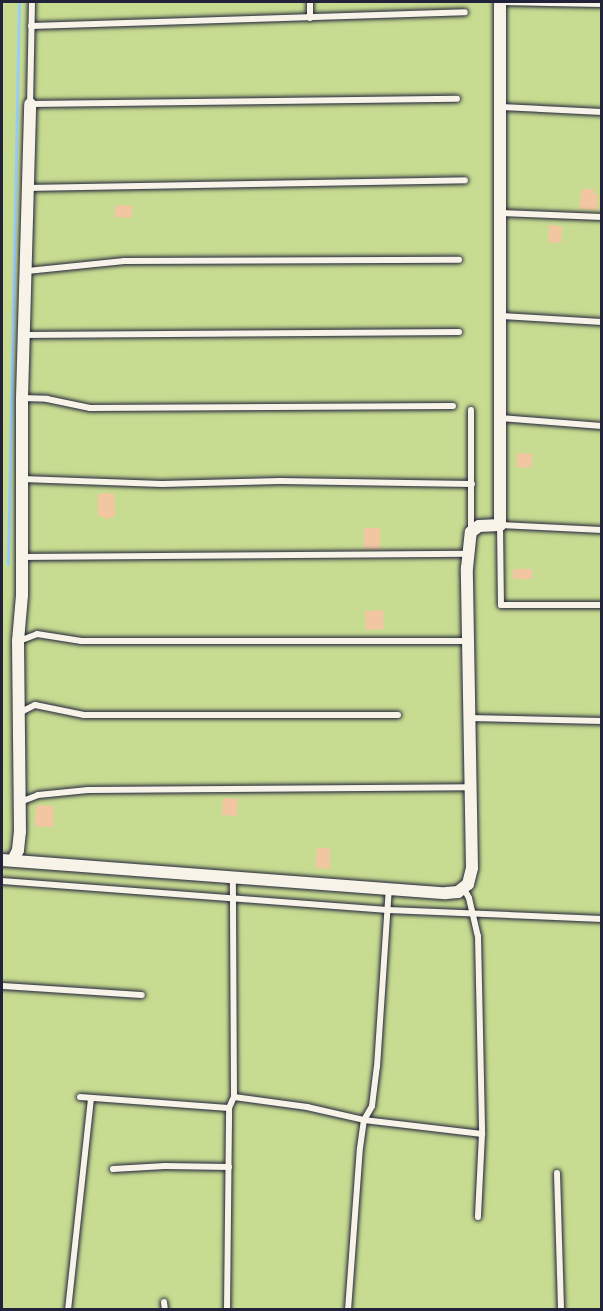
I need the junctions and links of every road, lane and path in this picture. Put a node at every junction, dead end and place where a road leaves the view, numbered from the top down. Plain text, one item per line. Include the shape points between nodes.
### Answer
1 (32, 2) edge
2 (310, 2) edge
3 (500, 2) edge
4 (602, 4) edge
5 (465, 12) dead end
6 (310, 18) junction
7 (31, 26) junction
8 (457, 99) dead end
9 (30, 104) junction
10 (501, 107) junction
11 (602, 112) edge
12 (465, 180) dead end
13 (28, 188) junction
14 (501, 213) junction
15 (602, 217) edge
16 (459, 260) dead end
17 (27, 272) junction
18 (501, 316) junction
19 (602, 322) edge
20 (459, 332) dead end
21 (24, 335) junction
22 (22, 398) junction
23 (453, 406) dead end
24 (471, 410) dead end
25 (500, 418) junction
26 (602, 426) edge
27 (22, 479) junction
28 (472, 484) junction
29 (500, 525) junction
30 (602, 530) edge
31 (471, 532) junction
32 (469, 554) junction
33 (21, 557) junction
34 (602, 604) edge
35 (18, 641) junction
36 (467, 641) junction
37 (18, 714) junction
38 (398, 715) dead end
39 (469, 718) junction
40 (602, 722) edge
41 (471, 787) junction
42 (19, 802) junction
43 (7, 860) edge
44 (233, 876) junction
45 (2, 881) edge
46 (389, 888) junction
47 (464, 889) junction
48 (233, 898) junction
49 (388, 910) junction
50 (474, 915) junction
51 (602, 919) edge
52 (2, 986) edge
53 (142, 995) dead end
54 (80, 1096) dead end
55 (234, 1097) junction
56 (91, 1098) junction
57 (229, 1108) junction
58 (364, 1120) junction
59 (482, 1134) junction
60 (228, 1167) junction
61 (113, 1169) dead end
62 (557, 1173) dead end
63 (478, 1217) dead end
64 (68, 1310) edge
65 (226, 1310) edge
66 (348, 1310) edge
67 (561, 1310) edge

1 - 7 lane
2 - 6 lane
3 - 4 lane
3 - 10 street
5 - 6 lane
6 - 7 lane
7 - 9 lane
8 - 9 lane
9 - 13 street
10 - 11 lane
10 - 14 street
12 - 13 lane
13 - 17 street
14 - 15 lane
14 - 18 street
16 - 17 lane via 124,261
17 - 21 street
18 - 19 lane
18 - 25 street
20 - 21 lane
21 - 22 street
22 - 23 lane via 90,408
22 - 27 street
24 - 28 lane
25 - 26 lane
25 - 29 street
27 - 28 lane via 162,484
27 - 33 street
28 - 31 lane
29 - 30 lane
29 - 31 street via 478,526
29 - 34 lane via 501,605
31 - 32 street
32 - 33 lane
32 - 36 street
33 - 35 street
35 - 36 lane via 37,634 81,641
35 - 37 street
36 - 39 street
37 - 38 lane via 35,705 84,715
37 - 42 street
39 - 40 lane
39 - 41 street
41 - 42 lane via 88,790 38,795
41 - 47 street via 472,868
42 - 43 street via 18,850
43 - 44 street
44 - 46 street
44 - 48 lane
45 - 48 lane
46 - 47 street via 446,893
46 - 49 lane
47 - 50 lane
48 - 49 lane
48 - 55 lane
49 - 50 lane
49 - 58 lane via 372,1106
50 - 51 lane
50 - 59 lane via 478,936
52 - 53 lane
54 - 56 lane
55 - 57 lane
55 - 58 lane
56 - 57 lane
56 - 64 lane
57 - 60 lane
58 - 59 lane
58 - 66 lane
59 - 63 lane
60 - 61 lane
60 - 65 lane
62 - 67 lane

